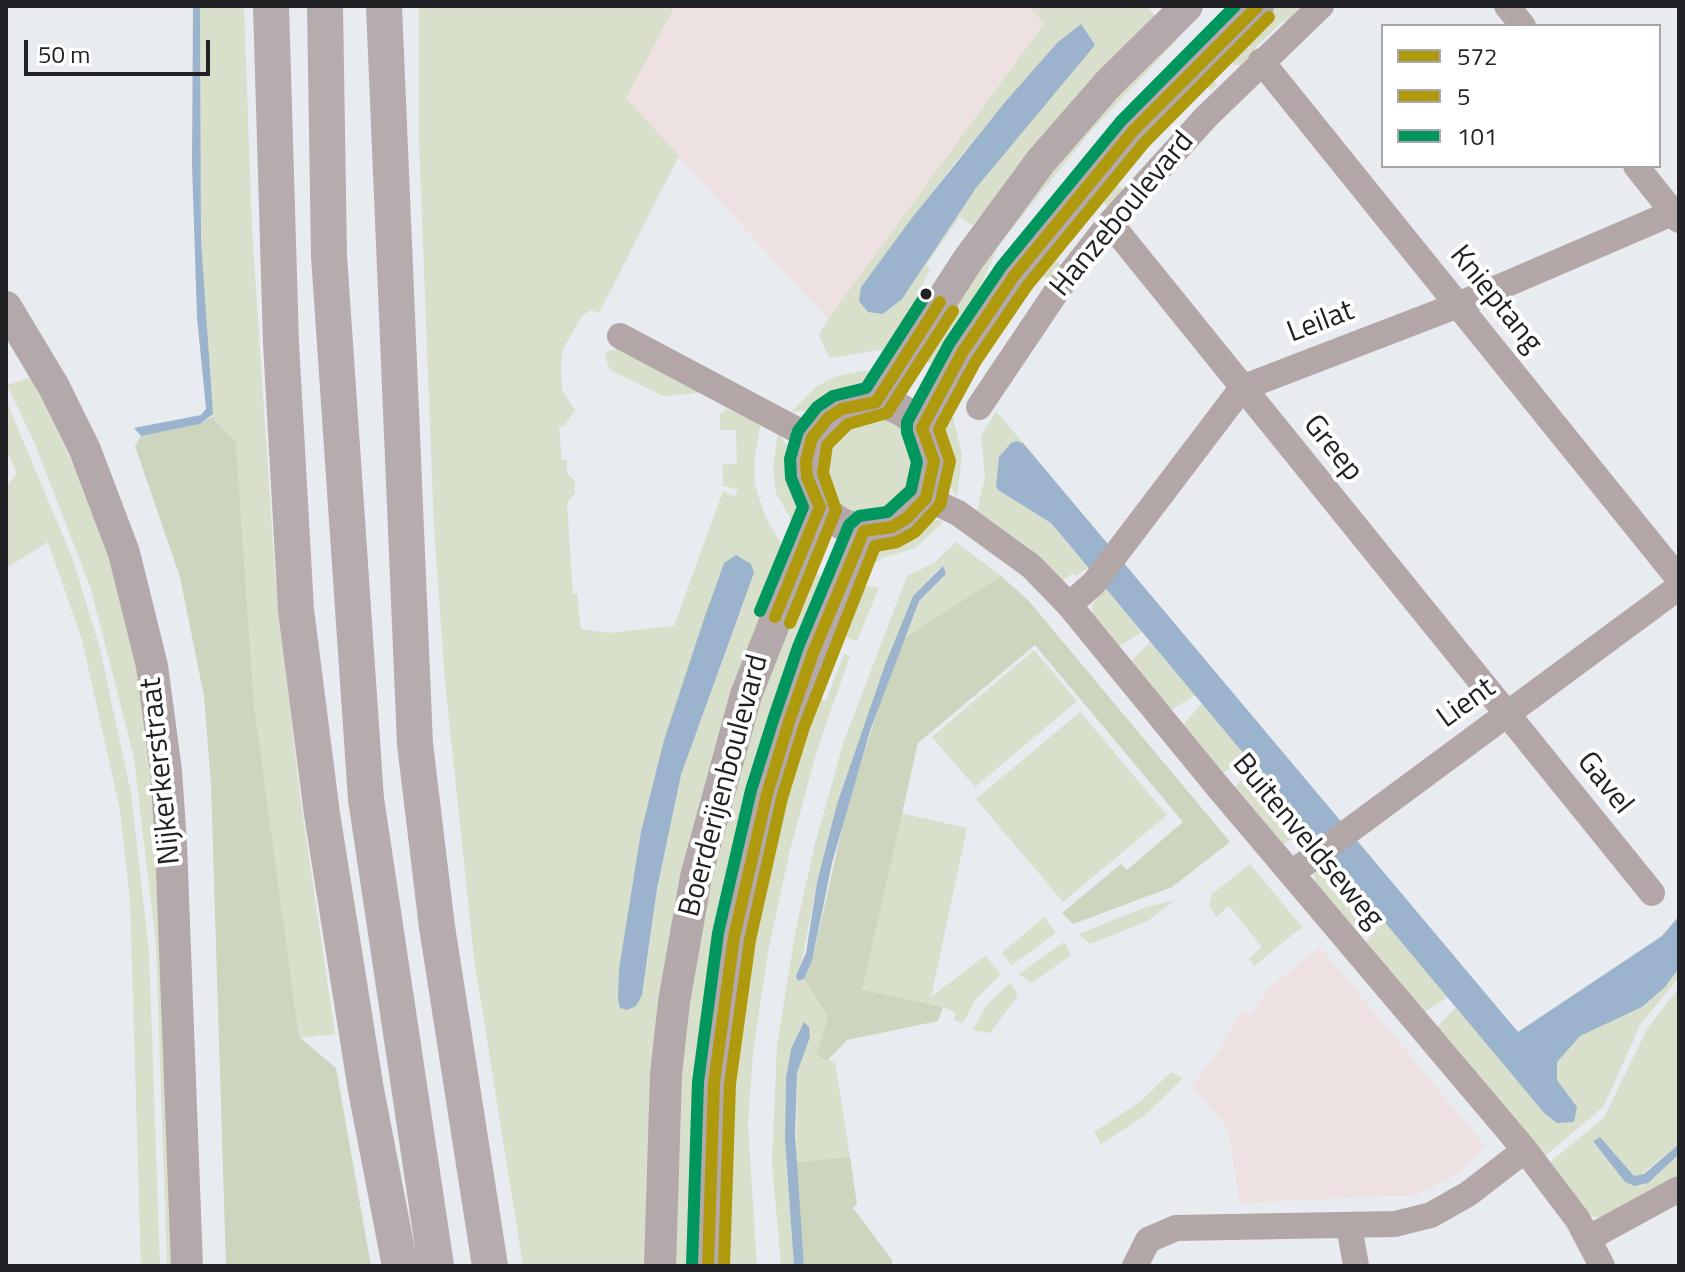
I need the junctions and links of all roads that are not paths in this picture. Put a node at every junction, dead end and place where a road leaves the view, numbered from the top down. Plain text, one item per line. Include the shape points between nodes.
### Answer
1 (271, 6) edge
2 (325, 6) edge
3 (384, 6) edge
4 (1187, 6) edge
5 (1258, 6) edge
6 (1321, 6) edge
7 (1507, 6) edge
8 (1521, 24) edge
9 (1261, 61) junction
10 (1638, 168) edge
11 (1678, 215) edge
12 (1110, 223) junction
13 (1458, 305) junction
14 (6, 307) edge
15 (620, 336) dead end
16 (1242, 388) junction
17 (876, 402) junction
18 (979, 407) dead end
19 (922, 428) junction
20 (812, 438) junction
21 (926, 498) junction
22 (820, 507) junction
23 (864, 531) junction
24 (1679, 579) edge
25 (1679, 587) edge
26 (1069, 605) junction
27 (1506, 715) junction
28 (1292, 873) junction
29 (1652, 893) dead end
30 (1525, 1150) junction
31 (1679, 1189) edge
32 (1349, 1225) junction
33 (1589, 1238) junction
34 (187, 1266) edge
35 (400, 1266) edge
36 (436, 1266) edge
37 (490, 1266) edge
38 (660, 1266) edge
39 (708, 1266) edge
40 (1135, 1266) edge
41 (1356, 1266) edge
42 (1602, 1266) edge

1 - 35 highway via 296,610 347,967
2 - 36 highway via 329,256 366,799
3 - 37 highway via 415,744 437,927
4 - 17 main road via 1108,84 1041,161 968,260
5 - 19 main road, Hanzeboulevard via 1170,92 1062,213 962,353
6 - 9 street, Hanzeboulevard
7 - 8 street
9 - 12 street, Hanzeboulevard
9 - 13 street, Knieptang
10 - 11 street
11 - 13 street, Leilat
12 - 16 street, Greep
12 - 18 street, Hanzeboulevard
13 - 16 street, Leilat
13 - 24 street, Knieptang
14 - 34 main road, Nijkerkerstraat via 85,450 124,553 152,666 171,844
15 - 20 street
16 - 26 street via 1120,551
16 - 27 street, Greep
17 - 19 main road via 893,406
17 - 20 main road via 842,409
19 - 21 main road via 934,461
20 - 22 main road via 807,477
21 - 23 main road via 892,527
21 - 26 street, Buitenveldseweg via 958,513 1031,566
22 - 23 main road via 845,526
22 - 38 main road, Boerderijenboulevard via 751,680 696,877 666,1074
23 - 39 main road, Boerderijenboulevard via 789,722 740,908 714,1083
25 - 27 street, Lient
26 - 28 street, Buitenveldseweg
27 - 28 street, Lient
27 - 29 street, Gavel
28 - 30 street, Buitenveldseweg
30 - 32 street via 1431,1215 1395,1224
30 - 33 street, Buitenveldseweg
31 - 33 street
32 - 40 street via 1176,1228 1148,1240
32 - 41 street
33 - 42 street, Buitenveldseweg

